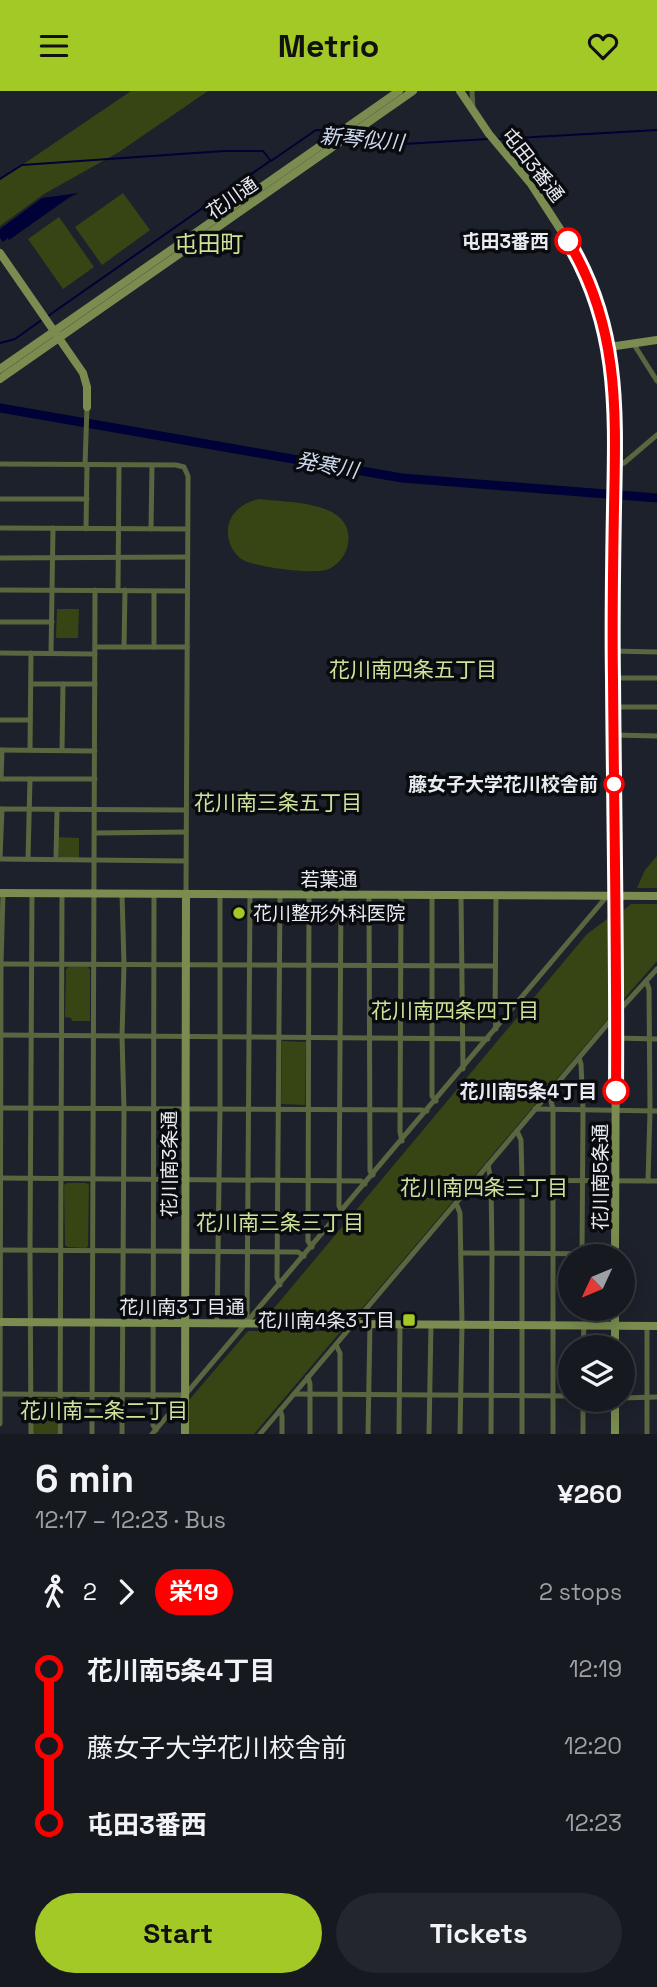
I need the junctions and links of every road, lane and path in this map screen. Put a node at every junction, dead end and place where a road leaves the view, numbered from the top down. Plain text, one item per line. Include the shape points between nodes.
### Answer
1 (399, 91) edge
2 (414, 91) edge
3 (460, 91) edge
4 (472, 91) edge
5 (473, 111) junction
6 (349, 130) junction
7 (0, 253) edge
8 (56, 335) junction
9 (657, 339) edge
10 (633, 343) junction
11 (609, 347) junction
12 (0, 369) edge
13 (0, 379) edge
14 (657, 381) edge
15 (87, 407) joint
16 (657, 435) edge
17 (0, 464) edge
18 (86, 464) junction
19 (120, 465) junction
20 (152, 465) junction
21 (615, 465) junction
22 (0, 499) edge
23 (86, 499) junction
24 (0, 528) edge
25 (53, 528) junction
26 (86, 529) junction
27 (118, 529) junction
28 (151, 529) junction
29 (187, 529) junction
30 (118, 557) junction
31 (187, 557) junction
32 (0, 558) edge
33 (53, 558) junction
34 (0, 590) edge
35 (52, 590) junction
36 (95, 590) junction
37 (122, 590) junction
38 (153, 591) junction
39 (187, 591) junction
40 (0, 622) edge
41 (52, 622) junction
42 (124, 647) junction
43 (154, 647) junction
44 (187, 647) junction
45 (95, 650) junction
46 (613, 651) junction
47 (657, 652) edge
48 (0, 653) edge
49 (31, 653) junction
50 (51, 653) junction
51 (613, 678) junction
52 (657, 678) edge
53 (31, 684) junction
54 (63, 684) junction
55 (95, 684) junction
56 (613, 707) junction
57 (657, 707) edge
58 (0, 720) edge
59 (30, 720) junction
60 (614, 735) junction
61 (657, 736) edge
62 (1, 750) edge
63 (30, 750) junction
64 (62, 750) junction
65 (95, 751) junction
66 (30, 779) junction
67 (95, 779) junction
68 (1, 809) edge
69 (30, 810) junction
70 (57, 810) junction
71 (95, 810) junction
72 (186, 810) junction
73 (186, 832) junction
74 (95, 833) junction
75 (0, 859) edge
76 (28, 859) junction
77 (56, 859) junction
78 (95, 860) junction
79 (186, 861) junction
80 (2, 893) edge
81 (32, 893) junction
82 (62, 893) junction
83 (93, 893) junction
84 (122, 894) junction
85 (154, 894) junction
86 (186, 894) junction
87 (220, 894) junction
88 (250, 894) junction
89 (280, 895) junction
90 (309, 895) junction
91 (341, 895) junction
92 (369, 895) junction
93 (401, 895) junction
94 (432, 895) junction
95 (461, 895) junction
96 (496, 895) junction
97 (611, 895) junction
98 (657, 895) edge
99 (1, 964) edge
100 (32, 964) junction
101 (62, 964) junction
102 (93, 964) junction
103 (124, 964) junction
104 (154, 965) junction
105 (186, 965) junction
106 (219, 965) junction
107 (250, 965) junction
108 (279, 965) junction
109 (310, 965) junction
110 (341, 965) junction
111 (371, 965) junction
112 (400, 966) junction
113 (432, 966) junction
114 (463, 966) junction
115 (495, 966) junction
116 (657, 970) edge
117 (646, 981) junction
118 (616, 1014) junction
119 (496, 1029) junction
120 (1, 1035) edge
121 (32, 1035) junction
122 (61, 1035) junction
123 (92, 1036) junction
124 (122, 1036) junction
125 (153, 1036) junction
126 (186, 1036) junction
127 (219, 1037) junction
128 (248, 1037) junction
129 (279, 1037) junction
130 (309, 1037) junction
131 (340, 1038) junction
132 (370, 1038) junction
133 (401, 1038) junction
134 (432, 1038) junction
135 (462, 1038) junction
136 (616, 1038) junction
137 (488, 1039) junction
138 (649, 1039) junction
139 (657, 1039) edge
140 (579, 1058) junction
141 (463, 1069) junction
142 (549, 1093) junction
143 (436, 1101) junction
144 (0, 1108) edge
145 (30, 1108) junction
146 (62, 1108) junction
147 (93, 1108) junction
148 (124, 1109) junction
149 (153, 1109) junction
150 (185, 1109) junction
151 (220, 1109) junction
152 (249, 1109) junction
153 (279, 1109) junction
154 (309, 1109) junction
155 (341, 1109) junction
156 (370, 1109) junction
157 (535, 1109) junction
158 (553, 1109) junction
159 (401, 1110) junction
160 (583, 1110) junction
161 (616, 1110) junction
162 (427, 1111) junction
163 (654, 1111) edge
164 (517, 1131) junction
165 (402, 1141) junction
166 (488, 1165) junction
167 (373, 1175) junction
168 (1, 1178) edge
169 (31, 1178) junction
170 (61, 1179) junction
171 (92, 1179) junction
172 (122, 1179) junction
173 (153, 1179) junction
174 (185, 1180) junction
175 (219, 1180) junction
176 (248, 1180) junction
177 (475, 1180) junction
178 (279, 1181) junction
179 (309, 1181) junction
180 (340, 1181) junction
181 (491, 1181) junction
182 (522, 1181) junction
183 (553, 1181) junction
184 (583, 1181) junction
185 (616, 1181) junction
186 (648, 1181) junction
187 (657, 1181) edge
188 (365, 1184) junction
189 (456, 1203) junction
190 (342, 1211) junction
191 (582, 1244) edge
192 (615, 1244) edge
193 (312, 1247) junction
194 (0, 1250) edge
195 (30, 1251) junction
196 (61, 1251) junction
197 (92, 1251) junction
198 (123, 1252) junction
199 (153, 1252) junction
200 (278, 1252) junction
201 (185, 1253) junction
202 (218, 1253) junction
203 (248, 1253) junction
204 (460, 1253) junction
205 (492, 1253) junction
206 (521, 1253) junction
207 (553, 1254) junction
208 (558, 1254) edge
209 (304, 1256) junction
210 (280, 1285) junction
211 (615, 1321) edge
212 (1, 1322) edge
213 (30, 1322) junction
214 (61, 1323) junction
215 (91, 1323) junction
216 (122, 1323) junction
217 (153, 1323) junction
218 (185, 1323) junction
219 (217, 1323) junction
220 (247, 1323) junction
221 (354, 1323) junction
222 (370, 1323) junction
223 (400, 1324) junction
224 (431, 1324) junction
225 (462, 1324) junction
226 (492, 1324) junction
227 (522, 1325) junction
228 (553, 1325) junction
229 (584, 1325) junction
230 (615, 1325) junction
231 (652, 1325) edge
232 (584, 1335) edge
233 (615, 1335) edge
234 (335, 1345) junction
235 (308, 1377) junction
236 (0, 1394) edge
237 (31, 1394) junction
238 (294, 1394) junction
239 (310, 1394) junction
240 (339, 1394) junction
241 (368, 1394) junction
242 (400, 1394) junction
243 (61, 1395) junction
244 (92, 1395) junction
245 (121, 1395) junction
246 (153, 1395) junction
247 (185, 1395) junction
248 (430, 1395) junction
249 (460, 1395) junction
250 (491, 1396) junction
251 (522, 1396) junction
252 (553, 1397) junction
253 (558, 1397) edge
254 (635, 1398) edge
255 (648, 1398) junction
256 (657, 1398) edge
257 (280, 1410) junction
258 (583, 1412) edge
259 (615, 1412) edge
260 (0, 1424) edge
261 (154, 1432) edge
262 (31, 1434) edge
263 (60, 1434) edge
264 (92, 1434) edge
265 (121, 1434) edge
266 (185, 1434) edge
267 (260, 1434) edge
268 (282, 1434) edge
269 (310, 1434) edge
270 (340, 1434) edge
271 (368, 1434) edge
272 (400, 1434) edge
273 (429, 1434) edge
274 (460, 1434) edge
275 (491, 1434) edge
276 (522, 1434) edge
277 (553, 1434) edge
278 (583, 1434) edge
279 (615, 1434) edge
280 (647, 1434) edge

1 - 6 street, 花川通
2 - 6 street, 花川通
3 - 5 street, 屯田3番通
4 - 5 street
5 - 11 street, 屯田3番通 via 531,184 573,249
6 - 8 street, 花川通
7 - 8 street
8 - 12 street, 花川通
8 - 13 street, 花川通
8 - 15 street via 86,380
9 - 10 street
10 - 11 street
10 - 14 street
11 - 21 street, 屯田3番通
15 - 18 street
16 - 21 street via 624,463
17 - 18 street
18 - 19 street
18 - 23 street
19 - 20 street
19 - 27 street
20 - 28 street
20 - 29 street via 184,467 188,476
21 - 46 street, 花川南5条通
22 - 23 street
23 - 26 street
24 - 25 street
25 - 26 street
25 - 33 street
26 - 27 street
27 - 28 street
27 - 30 street
28 - 29 street
29 - 31 street
30 - 31 street
30 - 33 street
30 - 37 street
31 - 39 street
32 - 33 street
33 - 35 street
34 - 35 street
35 - 36 street
35 - 41 street
36 - 37 street
36 - 45 street
37 - 38 street
37 - 42 street
38 - 39 street
38 - 43 street
39 - 44 street
40 - 41 street
41 - 50 street
42 - 43 street
42 - 45 street
43 - 44 street
44 - 72 street
45 - 50 street
45 - 55 street
46 - 47 street
46 - 51 street, 花川南5条通
48 - 49 street
49 - 50 street
49 - 53 street
51 - 52 street
51 - 56 street, 花川南5条通
53 - 54 street
53 - 59 street
54 - 55 street
54 - 64 street
55 - 65 street
56 - 57 street
56 - 60 street, 花川南5条通
58 - 59 street
59 - 63 street
60 - 61 street
60 - 97 street, 花川南5条通
62 - 63 street
62 - 66 street via 1,779
63 - 64 street
64 - 65 street
65 - 67 street
66 - 67 street
66 - 69 street
67 - 71 street
68 - 69 street
68 - 75 street
69 - 70 street
69 - 76 street
70 - 71 street
70 - 77 street
71 - 72 street
71 - 74 street
72 - 73 street
73 - 74 street
73 - 79 street
74 - 78 street
75 - 76 street
76 - 77 street
77 - 78 street
78 - 79 street
78 - 83 street
79 - 86 street
80 - 81 street, 若葉通
80 - 99 street
81 - 82 street, 若葉通
81 - 100 street
82 - 83 street, 若葉通
82 - 101 street
83 - 84 street, 若葉通
83 - 102 street
84 - 85 street, 若葉通
84 - 103 street
85 - 86 street, 若葉通
85 - 104 street
86 - 87 street, 若葉通
86 - 105 street, 花川南3条通
87 - 88 street, 若葉通
87 - 106 street
88 - 89 street, 若葉通
88 - 107 street
89 - 90 street, 若葉通
89 - 108 street
90 - 91 street, 若葉通
90 - 109 street
91 - 92 street, 若葉通
91 - 110 street
92 - 93 street, 若葉通
92 - 111 street
93 - 94 street, 若葉通
93 - 112 street
94 - 95 street, 若葉通
94 - 113 street
95 - 96 street, 若葉通
95 - 114 street
96 - 97 street, 若葉通
96 - 115 street
97 - 98 street, 若葉通
97 - 118 street, 花川南5条通
97 - 119 street
99 - 100 street
99 - 120 street
100 - 101 street
100 - 121 street
101 - 102 street
101 - 122 street
102 - 103 street
102 - 123 street
103 - 104 street
103 - 124 street
104 - 105 street
104 - 125 street
105 - 106 street
105 - 126 street, 花川南3条通
106 - 107 street
106 - 127 street
107 - 108 street
107 - 128 street
108 - 109 street
108 - 129 street
109 - 110 street
109 - 130 street
110 - 111 street
110 - 131 street
111 - 112 street
111 - 132 street
112 - 113 street
112 - 133 street
113 - 114 street
113 - 134 street
114 - 115 street
114 - 135 street
115 - 119 street
116 - 117 street
117 - 118 street
117 - 138 street
118 - 136 street, 花川南5条通
118 - 140 street
119 - 137 street
120 - 121 street
120 - 144 street
121 - 122 street
121 - 145 street
122 - 123 street
122 - 146 street
123 - 124 street
123 - 147 street
124 - 125 street
124 - 148 street
125 - 126 street
125 - 149 street
126 - 127 street
126 - 150 street, 花川南3条通
127 - 128 street
127 - 151 street
128 - 129 street
128 - 152 street
129 - 130 street
129 - 153 street
130 - 131 street
130 - 154 street
131 - 132 street
131 - 155 street
132 - 133 street
132 - 156 street
133 - 134 street
133 - 159 street
134 - 135 street
134 - 143 street via 432,1096
135 - 137 street
135 - 141 street
136 - 138 street
136 - 161 street, 花川南5条通
137 - 141 street
138 - 139 street
138 - 163 street
140 - 142 street
140 - 160 street
141 - 143 street
142 - 157 street
142 - 158 street
143 - 162 street
144 - 145 street
144 - 168 street
145 - 146 street
145 - 169 street
146 - 147 street
146 - 170 street
147 - 148 street
147 - 171 street
148 - 149 street
148 - 172 street
149 - 150 street
149 - 173 street
150 - 151 street
150 - 174 street, 花川南3条通
151 - 152 street
151 - 175 street
152 - 153 street
152 - 176 street
153 - 154 street
153 - 178 street
154 - 155 street
154 - 179 street
155 - 156 street
155 - 180 street
156 - 159 street
156 - 167 street
157 - 158 street
157 - 164 street
158 - 160 street
158 - 183 street
159 - 162 street
159 - 165 street
160 - 161 street
160 - 184 street
161 - 163 street
161 - 185 street, 花川南5条通
162 - 165 street
163 - 186 street
164 - 166 street
164 - 182 street
165 - 167 street
166 - 177 street
166 - 181 street
167 - 188 street
168 - 169 street
168 - 194 street
169 - 170 street
169 - 195 street
170 - 171 street
170 - 196 street
171 - 172 street
171 - 197 street
172 - 173 street
172 - 198 street
173 - 174 street
173 - 199 street
174 - 175 street
174 - 201 street, 花川南3条通
175 - 176 street
175 - 202 street
176 - 178 street
176 - 203 street
177 - 181 street
177 - 189 street
178 - 179 street
178 - 200 street
179 - 180 street
179 - 193 street via 308,1241
180 - 188 street
180 - 190 street
181 - 182 street
181 - 205 street
182 - 183 street
182 - 206 street
183 - 184 street
183 - 207 street
184 - 185 street
184 - 191 street
185 - 186 street
185 - 192 street, 花川南5条通
186 - 187 street
188 - 190 street
189 - 204 street
189 - 221 street
190 - 193 street
193 - 209 street
194 - 195 street
194 - 212 street
195 - 196 street
195 - 213 street
196 - 197 street
196 - 214 street
197 - 198 street
197 - 215 street
198 - 199 street
198 - 216 street
199 - 201 street
199 - 217 street
200 - 203 street
200 - 209 street
200 - 210 street
201 - 202 street
201 - 218 street, 花川南3条通
202 - 203 street
202 - 219 street
203 - 220 street
204 - 205 street
204 - 225 street
205 - 206 street
205 - 226 street
206 - 207 street
206 - 227 street
207 - 208 street
207 - 228 street
209 - 210 street
210 - 220 street
211 - 230 street
212 - 213 street, 花川南3丁目通
212 - 236 street
213 - 214 street, 花川南3丁目通
213 - 237 street
214 - 215 street, 花川南3丁目通
214 - 243 street
215 - 216 street, 花川南3丁目通
215 - 244 street
216 - 217 street, 花川南3丁目通
216 - 245 street
217 - 218 street, 花川南3丁目通
217 - 246 street
218 - 219 street, 花川南3丁目通
218 - 247 street, 花川南3条通
219 - 220 street, 花川南3丁目通
220 - 221 street, 花川南3丁目通
220 - 247 street
221 - 222 street, 花川南3丁目通
221 - 234 street
222 - 223 street, 花川南3丁目通
222 - 241 street
223 - 224 street, 花川南3丁目通
223 - 242 street
224 - 225 street, 花川南3丁目通
224 - 248 street
225 - 226 street, 花川南3丁目通
225 - 249 street
226 - 227 street, 花川南3丁目通
226 - 250 street
227 - 228 street, 花川南3丁目通
227 - 251 street
228 - 229 street, 花川南3丁目通
228 - 252 street
229 - 230 street, 花川南3丁目通
229 - 232 street
230 - 231 street, 花川南3丁目通
230 - 233 street
231 - 255 street
234 - 235 street
234 - 240 street via 340,1353
235 - 238 street
235 - 239 street
236 - 237 street
236 - 260 street
237 - 243 street
237 - 262 street
238 - 239 street
238 - 257 street
239 - 240 street
239 - 269 street
240 - 241 street
240 - 270 street
241 - 242 street
241 - 271 street
242 - 248 street
242 - 272 street
243 - 244 street
243 - 263 street
244 - 245 street
244 - 264 street
245 - 246 street
245 - 265 street
246 - 247 street
246 - 261 street
247 - 261 street
247 - 266 street, 花川南3条通
248 - 249 street
248 - 273 street
249 - 250 street
249 - 274 street
250 - 251 street
250 - 275 street
251 - 252 street
251 - 276 street
252 - 253 street
252 - 277 street
254 - 255 street
255 - 256 street
255 - 280 street
257 - 267 street
257 - 268 street
258 - 278 street
259 - 279 street

